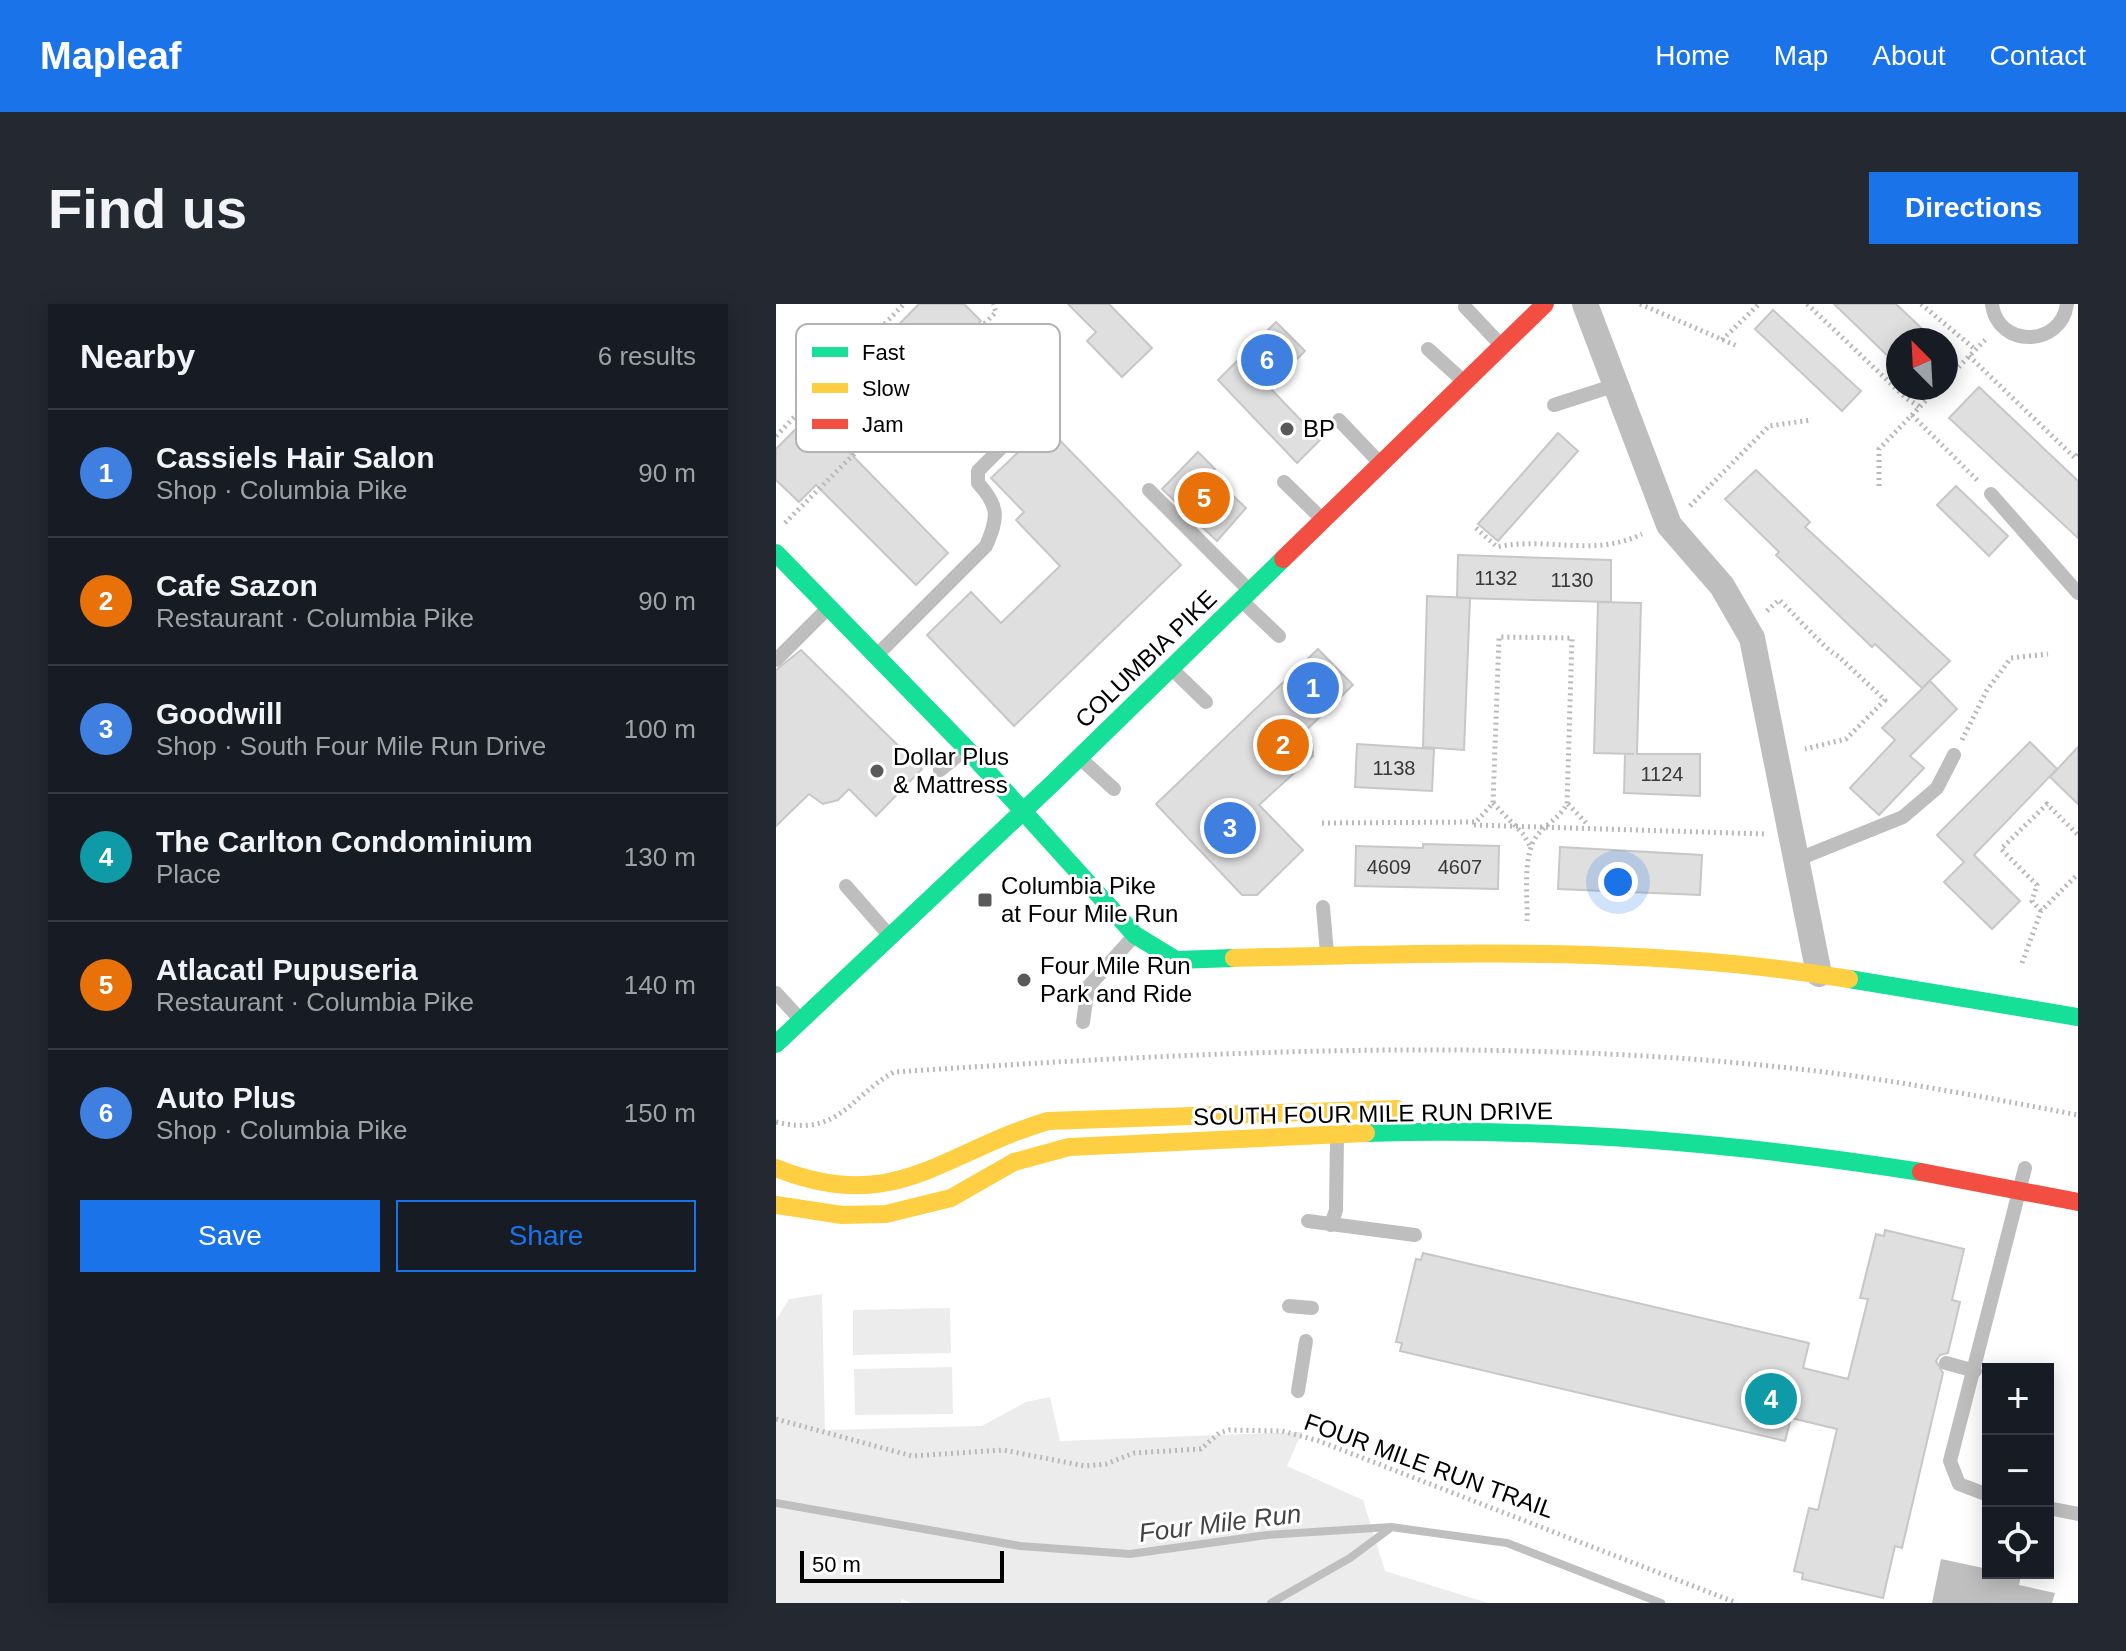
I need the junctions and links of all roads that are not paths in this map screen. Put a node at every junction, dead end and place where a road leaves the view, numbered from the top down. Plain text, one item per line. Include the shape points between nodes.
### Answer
1 (1545, 304) edge
2 (1585, 304) edge
3 (1992, 304) edge
4 (2067, 304) edge
5 (1465, 307) dead end
6 (1502, 346) junction
7 (1428, 349) dead end
8 (1465, 382) junction
9 (1616, 385) junction
10 (1554, 405) dead end
11 (1339, 420) dead end
12 (997, 452) edge
13 (1381, 464) junction
14 (1284, 482) dead end
15 (1149, 490) dead end
16 (1991, 494) road end
17 (1323, 520) junction
18 (776, 553) edge
19 (2078, 593) edge
20 (1246, 596) junction
21 (830, 606) junction
22 (1279, 636) dead end
23 (877, 655) junction
24 (776, 660) edge
25 (1171, 668) junction
26 (1206, 702) dead end
27 (966, 748) junction
28 (1954, 755) road end
29 (1079, 757) junction
30 (940, 770) dead end
31 (1114, 789) dead end
32 (1022, 811) junction
33 (1796, 860) junction
34 (846, 886) dead end
35 (1323, 907) dead end
36 (1135, 935) junction
37 (891, 937) junction
38 (1327, 958) junction
39 (1819, 974) junction
40 (776, 993) edge
41 (2078, 1017) edge
42 (803, 1021) junction
43 (1083, 1022) dead end
44 (776, 1044) edge
45 (1338, 1108) junction
46 (1414, 1109) dead end
47 (1337, 1136) junction
48 (776, 1168) edge
49 (2024, 1168) dead end
50 (2020, 1190) junction
51 (2078, 1202) edge
52 (776, 1205) edge
53 (1308, 1221) dead end
54 (1331, 1225) junction
55 (1415, 1235) dead end
56 (1289, 1306) dead end
57 (1312, 1308) dead end
58 (1306, 1341) dead end
59 (1946, 1363) dead end
60 (1975, 1371) junction
61 (1298, 1391) dead end
62 (1982, 1493) edge
63 (2054, 1509) edge
64 (2078, 1514) edge

1 - 6 main road, COLUMBIA PIKE
2 - 9 street
3 - 4 lane via 2007,331 2030,338 2052,331
5 - 6 lane
6 - 8 main road, COLUMBIA PIKE
7 - 8 lane
8 - 13 main road, COLUMBIA PIKE
9 - 10 lane
9 - 33 street via 1669,525 1722,586 1752,638
11 - 13 lane
12 - 23 lane via 978,471 978,483 993,499 996,523 986,546
13 - 17 main road, COLUMBIA PIKE
14 - 17 lane
15 - 20 lane
16 - 19 lane
17 - 20 main road, COLUMBIA PIKE
18 - 21 main road
20 - 22 lane
20 - 25 main road, COLUMBIA PIKE
21 - 23 main road
21 - 24 lane
23 - 27 main road
25 - 26 lane
25 - 29 main road, COLUMBIA PIKE
27 - 30 lane
27 - 32 main road
28 - 33 lane via 1937,788 1903,817
29 - 31 lane
29 - 32 main road, COLUMBIA PIKE
32 - 36 main road
32 - 37 main road, COLUMBIA PIKE
33 - 39 street
34 - 37 lane
35 - 38 lane
36 - 38 main road via 1176,960
36 - 43 lane via 1088,987
37 - 42 main road, COLUMBIA PIKE
38 - 39 main road via 1513,951
39 - 41 main road
40 - 42 lane
42 - 44 main road, COLUMBIA PIKE
45 - 46 main road, SOUTH FOUR MILE RUN DRIVE
45 - 47 lane
45 - 48 main road, SOUTH FOUR MILE RUN DRIVE via 1048,1121 991,1141 942,1168 878,1185 825,1182
47 - 50 main road, SOUTH FOUR MILE RUN DRIVE via 1479,1132 1624,1138 1833,1158
47 - 52 main road, SOUTH FOUR MILE RUN DRIVE via 1053,1149 1004,1167 953,1197 907,1212 867,1217 819,1215
47 - 54 lane
49 - 50 lane
50 - 51 main road, SOUTH FOUR MILE RUN DRIVE
50 - 60 lane
53 - 54 lane
54 - 55 lane
56 - 57 lane
58 - 61 lane
59 - 60 lane
60 - 62 lane via 1950,1461 1959,1484
63 - 64 lane

